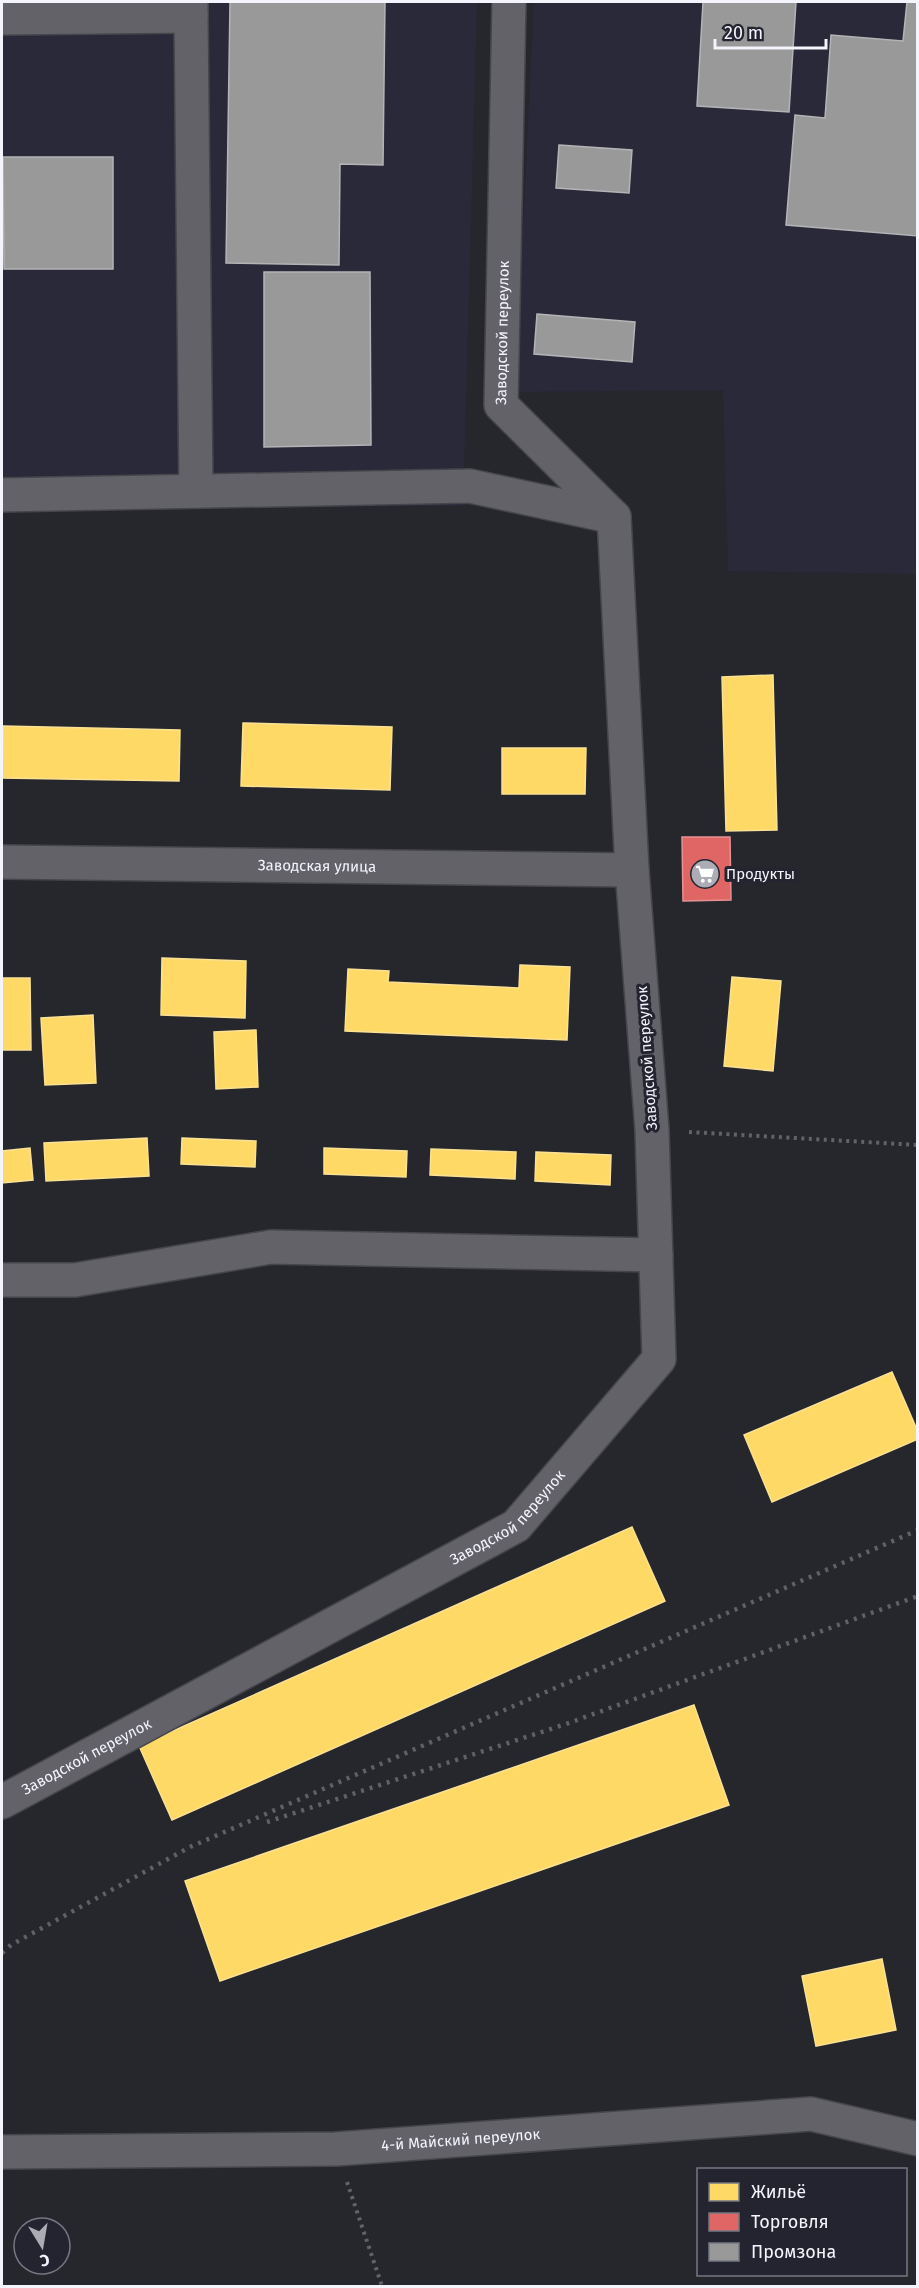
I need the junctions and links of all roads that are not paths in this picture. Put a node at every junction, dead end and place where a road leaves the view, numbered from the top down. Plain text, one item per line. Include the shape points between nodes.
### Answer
1 (509, 2) edge
2 (191, 9) edge
3 (2, 18) edge
4 (196, 491) junction
5 (2, 495) edge
6 (614, 517) junction
7 (2, 862) edge
8 (632, 870) junction
9 (656, 1255) junction
10 (2, 1280) edge
11 (2, 1802) edge
12 (918, 2139) edge
13 (2, 2152) edge

1 - 6 street, Заводской переулок via 501,405
2 - 3 street
2 - 4 street
4 - 5 street
4 - 6 street via 470,486
6 - 8 street, Заводской переулок
7 - 8 street, Заводская улица
8 - 9 street, Заводской переулок via 652,1130
9 - 10 street via 271,1247 75,1280
9 - 11 street, Заводской переулок via 659,1359 516,1526
12 - 13 street, 4-й Майский переулок via 811,2114 336,2149

